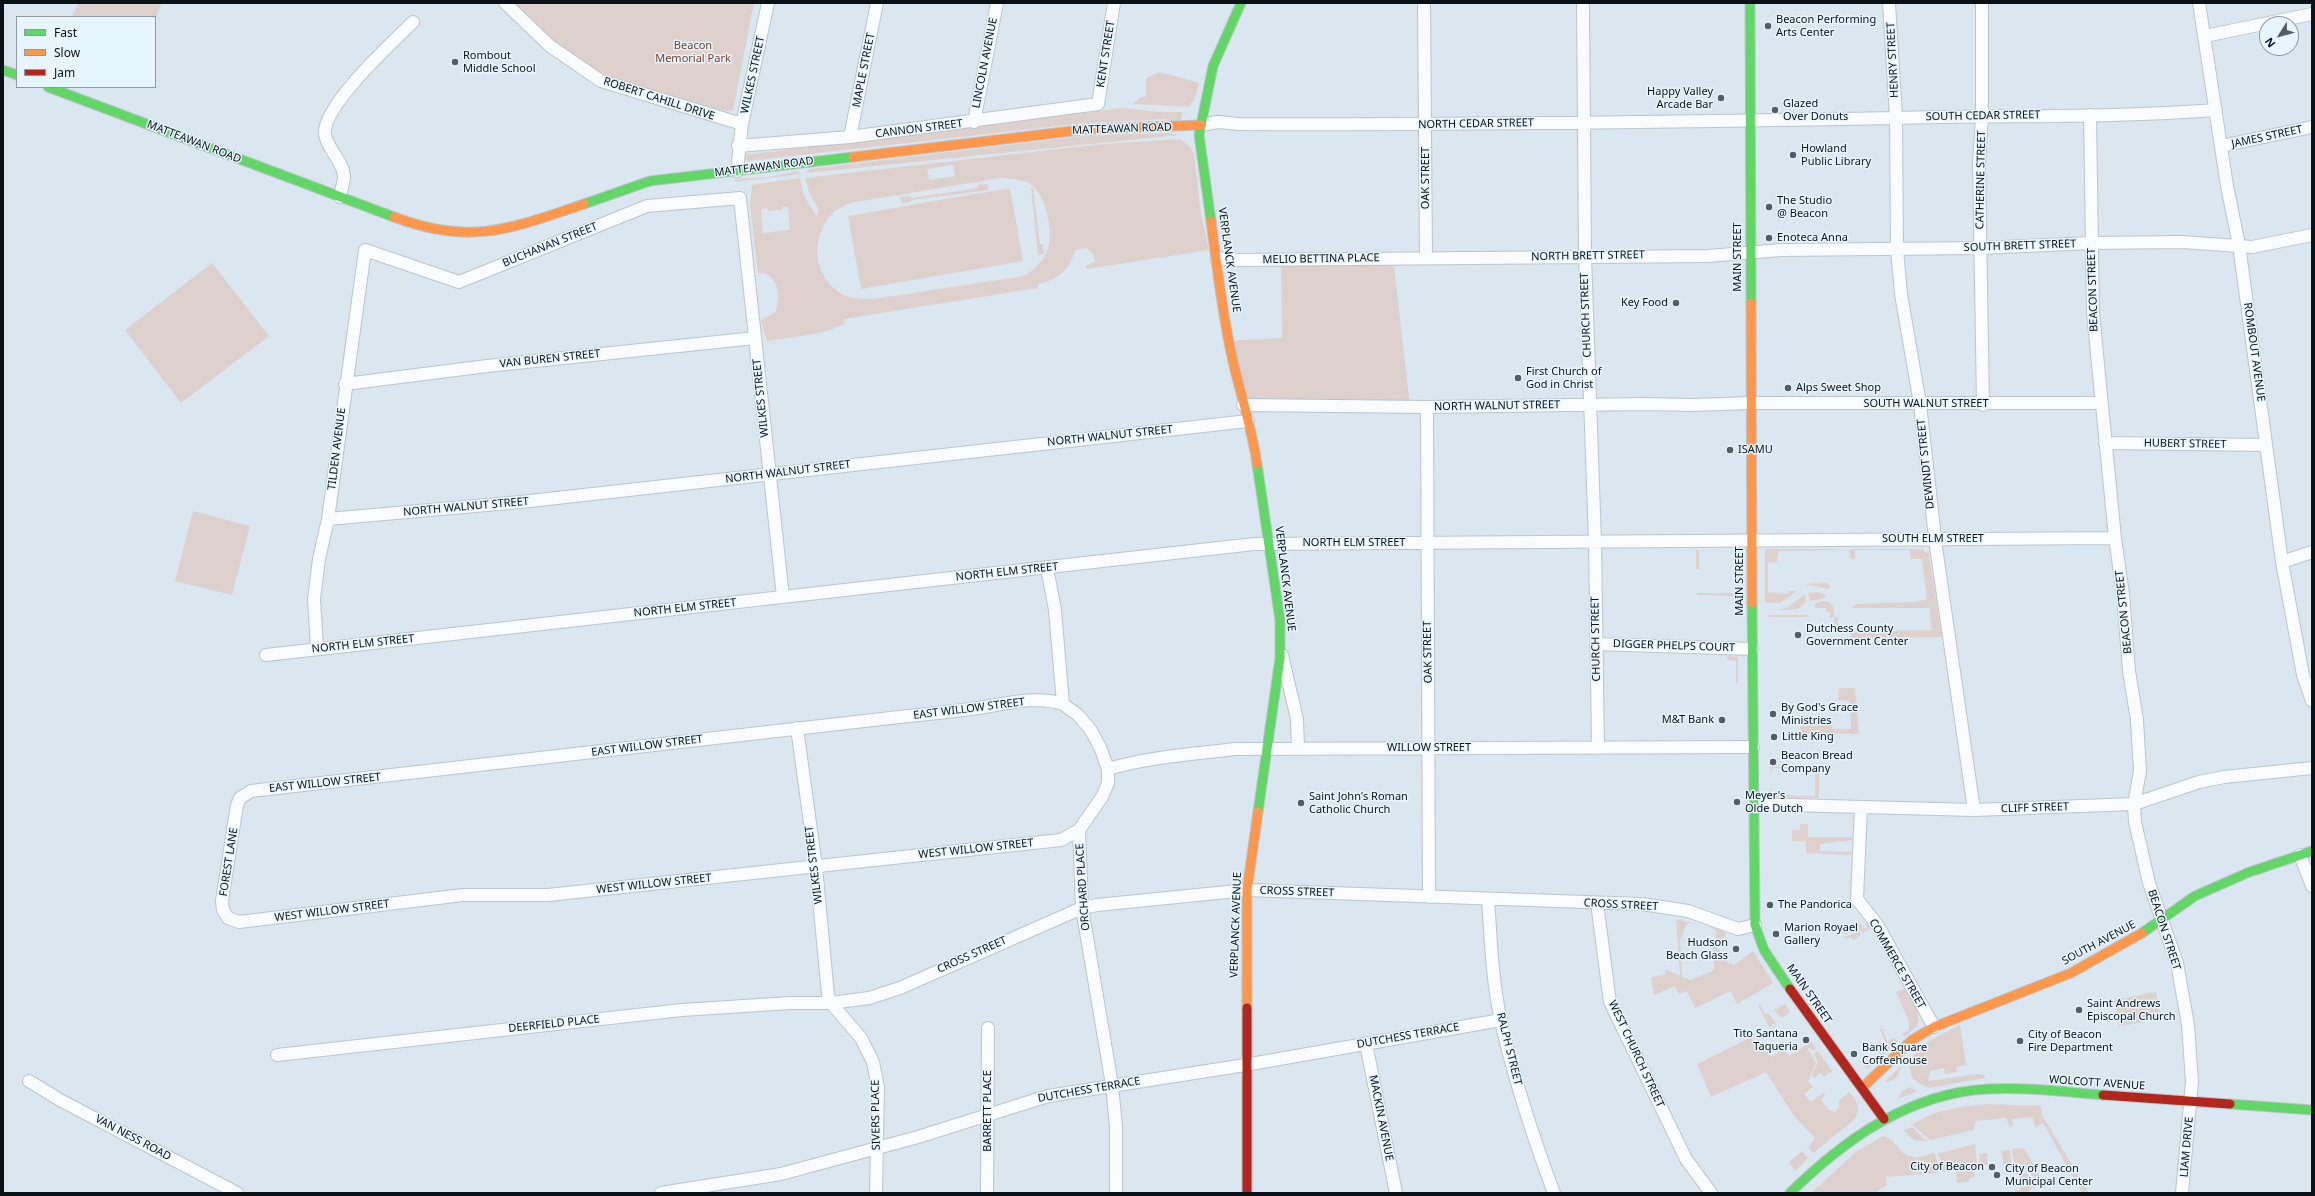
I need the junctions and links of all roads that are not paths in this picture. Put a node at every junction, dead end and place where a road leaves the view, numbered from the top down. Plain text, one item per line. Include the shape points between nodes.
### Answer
1 (505, 3) edge
2 (768, 3) edge
3 (877, 3) edge
4 (997, 3) edge
5 (1114, 3) edge
6 (1241, 3) edge
7 (1424, 3) edge
8 (1583, 3) edge
9 (1750, 3) edge
10 (1889, 3) edge
11 (1982, 3) edge
12 (2199, 3) edge
13 (2312, 14) edge
14 (413, 22) dead end
15 (2205, 36) junction
16 (3, 70) edge
17 (16, 75) edge
18 (51, 88) edge
19 (1098, 104) joint
20 (2216, 110) junction
21 (2090, 115) junction
22 (1982, 117) junction
23 (1896, 118) junction
24 (1750, 121) junction
25 (974, 122) junction
26 (1585, 123) junction
27 (742, 124) junction
28 (1201, 124) junction
29 (1426, 125) junction
30 (2312, 127) edge
31 (850, 137) junction
32 (738, 146) junction
33 (2221, 146) junction
34 (737, 171) junction
35 (340, 197) junction
36 (740, 198) joint
37 (2312, 235) edge
38 (2091, 243) junction
39 (2239, 245) junction
40 (1897, 248) junction
41 (1980, 248) junction
42 (365, 250) joint
43 (1751, 253) junction
44 (1585, 256) junction
45 (1426, 257) junction
46 (1217, 258) junction
47 (755, 338) junction
48 (345, 384) junction
49 (1751, 403) junction
50 (2100, 403) junction
51 (1920, 404) junction
52 (1243, 405) junction
53 (1983, 405) junction
54 (1589, 406) junction
55 (1427, 407) junction
56 (1248, 421) junction
57 (2104, 443) junction
58 (2266, 445) junction
59 (770, 474) junction
60 (328, 519) junction
61 (2115, 538) junction
62 (1935, 539) junction
63 (1752, 540) junction
64 (1595, 542) junction
65 (1269, 543) junction
66 (1426, 543) junction
67 (2312, 552) edge
68 (2282, 562) junction
69 (1047, 568) junction
70 (783, 597) junction
71 (1596, 644) junction
72 (317, 648) junction
73 (1280, 648) junction
74 (1752, 649) junction
75 (266, 655) dead end
76 (2312, 701) edge
77 (1063, 704) junction
78 (797, 728) junction
79 (1753, 747) junction
80 (1298, 748) junction
81 (1428, 748) junction
82 (1598, 748) junction
83 (1266, 749) junction
84 (2312, 768) edge
85 (1108, 769) junction
86 (1753, 804) junction
87 (2134, 804) junction
88 (237, 805) joint
89 (1862, 807) junction
90 (1974, 810) junction
91 (1079, 830) junction
92 (2306, 853) edge
93 (816, 867) junction
94 (2312, 886) edge
95 (1246, 890) junction
96 (1429, 897) junction
97 (1488, 899) junction
98 (1597, 903) junction
99 (1082, 908) junction
100 (228, 918) joint
101 (2160, 920) junction
102 (1755, 925) junction
103 (831, 1003) junction
104 (1501, 1020) junction
105 (1934, 1027) junction
106 (988, 1028) dead end
107 (1366, 1044) junction
108 (277, 1055) dead end
109 (1245, 1065) junction
110 (29, 1081) dead end
111 (1112, 1085) junction
112 (1862, 1088) junction
113 (2191, 1102) junction
114 (2312, 1110) edge
115 (988, 1113) junction
116 (1884, 1119) junction
117 (877, 1148) junction
118 (237, 1193) edge
119 (661, 1193) edge
120 (876, 1193) edge
121 (987, 1193) edge
122 (1116, 1193) edge
123 (1247, 1193) edge
124 (1396, 1193) edge
125 (1554, 1193) edge
126 (1710, 1193) edge
127 (1790, 1193) edge
128 (2182, 1193) edge

1 - 27 street, ROBERT CAHILL DRIVE via 550,46 601,81
2 - 27 street, WILKES STREET
3 - 31 street, MAPLE STREET
4 - 25 street, LINCOLN AVENUE
5 - 19 street, KENT STREET
6 - 28 street, VERPLANCK AVENUE via 1214,66
7 - 29 street, OAK STREET
8 - 26 street, CHURCH STREET
9 - 24 street, MAIN STREET
10 - 23 street, HENRY STREET
11 - 22 street, CATHERINE STREET
12 - 15 street, ROMBOUT AVENUE
13 - 15 street
14 - 35 street via 372,63 330,116 325,127 326,141 344,176
15 - 20 street, ROMBOUT AVENUE
16 - 17 street
18 - 35 street, MATTEAWAN ROAD
19 - 25 street, CANNON STREET
20 - 21 street, SOUTH CEDAR STREET via 2144,115
20 - 33 street, ROMBOUT AVENUE
21 - 22 street, SOUTH CEDAR STREET
21 - 38 street, BEACON STREET
22 - 23 street, SOUTH CEDAR STREET
22 - 41 street, CATHERINE STREET via 1979,162
23 - 24 street, SOUTH CEDAR STREET
23 - 40 street, DEWINDT STREET
24 - 26 street, NORTH CEDAR STREET
24 - 43 street, MAIN STREET
25 - 31 street, CANNON STREET
26 - 29 street, NORTH CEDAR STREET
26 - 44 street, CHURCH STREET
27 - 32 street, WILKES STREET
28 - 29 street, NORTH CEDAR STREET via 1218,122
28 - 34 street, MATTEAWAN ROAD via 1159,128 1089,129
28 - 46 street, VERPLANCK AVENUE via 1199,135
29 - 45 street, OAK STREET
30 - 33 street, JAMES STREET
31 - 32 street, CANNON STREET
32 - 34 street, WILKES STREET
33 - 39 street, ROMBOUT AVENUE
34 - 35 street, MATTEAWAN ROAD via 650,181 514,228 474,234 422,228
36 - 42 street, BUCHANAN STREET via 647,206 459,282
36 - 47 street, WILKES STREET
37 - 39 street, SOUTH BRETT STREET via 2252,247
38 - 39 street, SOUTH BRETT STREET via 2182,242
38 - 41 street, SOUTH BRETT STREET
38 - 50 street, BEACON STREET
39 - 58 street, ROMBOUT AVENUE
40 - 41 street, SOUTH BRETT STREET
40 - 43 street, SOUTH BRETT STREET
40 - 51 street, DEWINDT STREET via 1901,294
41 - 53 street, CATHERINE STREET
42 - 48 street, TILDEN AVENUE
43 - 44 street, NORTH BRETT STREET
43 - 49 street, MAIN STREET
44 - 45 street, NORTH BRETT STREET
44 - 54 street, CHURCH STREET
45 - 46 street, MELIO BETTINA PLACE via 1239,260
46 - 52 street, VERPLANCK AVENUE via 1232,357
47 - 48 street, VAN BUREN STREET via 487,366
47 - 59 street, WILKES STREET
48 - 60 street, TILDEN AVENUE
49 - 51 street, SOUTH WALNUT STREET
49 - 54 street, NORTH WALNUT STREET
49 - 63 street, MAIN STREET
50 - 53 street, SOUTH WALNUT STREET
50 - 57 street, BEACON STREET
51 - 53 street, SOUTH WALNUT STREET
51 - 62 street, DEWINDT STREET
52 - 55 street, NORTH WALNUT STREET
52 - 56 street, VERPLANCK AVENUE
54 - 55 street, NORTH WALNUT STREET
54 - 64 street, CHURCH STREET
55 - 66 street, OAK STREET
56 - 59 street, NORTH WALNUT STREET
56 - 65 street, VERPLANCK AVENUE via 1254,441
57 - 58 street, HUBERT STREET
57 - 61 street, BEACON STREET
58 - 68 street, ROMBOUT AVENUE
59 - 60 street, NORTH WALNUT STREET via 521,502
59 - 70 street, WILKES STREET
60 - 72 street, TILDEN AVENUE via 319,558 314,599
61 - 62 street, SOUTH ELM STREET
61 - 87 street, BEACON STREET via 2123,594 2129,671 2137,720 2140,771
62 - 63 street, SOUTH ELM STREET
62 - 90 street, DEWINDT STREET
63 - 64 street, NORTH ELM STREET
63 - 74 street, MAIN STREET
64 - 66 street, NORTH ELM STREET
64 - 71 street, CHURCH STREET
65 - 66 street, NORTH ELM STREET
65 - 69 street, NORTH ELM STREET
65 - 73 street, VERPLANCK AVENUE via 1280,620
66 - 81 street, OAK STREET
67 - 68 street
68 - 76 street, ROMBOUT AVENUE via 2303,674
69 - 70 street, NORTH ELM STREET
69 - 77 street via 1055,610
70 - 72 street, NORTH ELM STREET
71 - 74 street, DIGGER PHELPS COURT
71 - 82 street, CHURCH STREET
72 - 75 street, NORTH ELM STREET
73 - 80 street via 1297,719
73 - 83 street, VERPLANCK AVENUE
74 - 79 street, MAIN STREET
77 - 78 street, EAST WILLOW STREET via 1052,700 1033,700 946,713
77 - 85 street, ORCHARD PLACE via 1078,715 1090,729
78 - 88 street, EAST WILLOW STREET via 251,791 240,798
78 - 93 street, WILKES STREET
79 - 82 street, WILLOW STREET
79 - 86 street, MAIN STREET
80 - 81 street, WILLOW STREET
80 - 83 street, WILLOW STREET
81 - 82 street, WILLOW STREET
81 - 96 street, OAK STREET
83 - 85 street, WILLOW STREET via 1235,749 1164,757
83 - 95 street, VERPLANCK AVENUE
84 - 87 street, CLIFF STREET via 2199,782
85 - 91 street, ORCHARD PLACE via 1108,782 1102,798
86 - 89 street, CLIFF STREET
86 - 102 street, MAIN STREET
87 - 90 street, CLIFF STREET
87 - 101 street, BEACON STREET via 2136,830
88 - 100 street, FOREST LANE via 222,901 223,910
89 - 90 street, CLIFF STREET
89 - 105 street, COMMERCE STREET via 1857,899 1878,926
91 - 93 street, WEST WILLOW STREET via 1062,840
91 - 99 street, ORCHARD PLACE
92 - 94 street
92 - 101 street, SOUTH AVENUE via 2247,873 2195,896
93 - 100 street, WEST WILLOW STREET via 548,895 463,895 239,922
93 - 103 street, WILKES STREET
95 - 96 street, CROSS STREET
95 - 99 street, CROSS STREET
95 - 109 street, VERPLANCK AVENUE
96 - 97 street, CROSS STREET
97 - 98 street, CROSS STREET
97 - 104 street, RALPH STREET via 1493,968
98 - 102 street, CROSS STREET via 1642,904 1688,911 1738,929
98 - 126 street, WEST CHURCH STREET via 1610,1002 1686,1159
99 - 103 street, CROSS STREET via 900,988 869,998
99 - 111 street, ORCHARD PLACE
101 - 105 street, SOUTH AVENUE via 2149,929 2071,973
101 - 113 street, BEACON STREET via 2177,963 2184,993 2192,1082
102 - 112 street, MAIN STREET via 1764,950 1785,982
103 - 108 street, DEERFIELD PLACE via 682,1010
103 - 117 street, SIVERS PLACE via 861,1038 873,1062 878,1087
104 - 107 street, DUTCHESS TERRACE
104 - 125 street, RALPH STREET via 1512,1066
105 - 112 street, SOUTH AVENUE via 1912,1040
106 - 115 street, BARRETT PLACE
107 - 109 street, DUTCHESS TERRACE
107 - 124 street, MACKIN AVENUE
109 - 111 street, DUTCHESS TERRACE
109 - 123 street, VERPLANCK AVENUE
110 - 118 street, VAN NESS ROAD via 60,1100
111 - 115 street, DUTCHESS TERRACE via 1048,1096
111 - 122 street, ORCHARD PLACE via 1116,1127
112 - 116 street, MAIN STREET
113 - 114 street, WOLCOTT AVENUE
113 - 116 street, WOLCOTT AVENUE via 1987,1089 1955,1094
113 - 128 street, LIAM DRIVE
115 - 117 street, DUTCHESS TERRACE
115 - 121 street, BARRETT PLACE
116 - 127 street, WOLCOTT AVENUE via 1824,1160
117 - 119 street, DUTCHESS TERRACE via 781,1174
117 - 120 street, SIVERS PLACE

